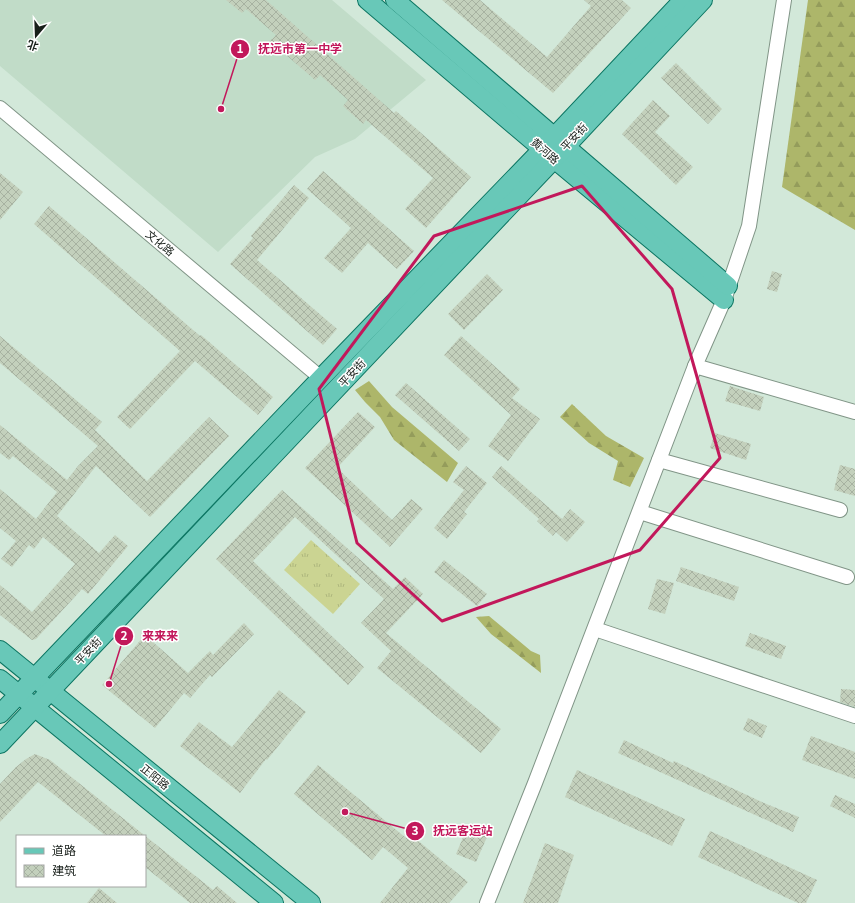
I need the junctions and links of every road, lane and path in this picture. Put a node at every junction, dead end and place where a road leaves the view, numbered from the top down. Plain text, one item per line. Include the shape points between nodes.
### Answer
1 (367, 0) edge
2 (395, 0) edge
3 (683, 0) edge
4 (702, 0) edge
5 (784, 0) edge
6 (0, 108) edge
7 (555, 147) junction
8 (726, 293) junction
9 (695, 366) junction
10 (321, 378) junction
11 (855, 412) edge
12 (659, 460) junction
13 (840, 510) dead end
14 (640, 512) junction
15 (847, 577) dead end
16 (594, 629) junction
17 (0, 650) edge
18 (35, 678) junction
19 (0, 679) edge
20 (50, 692) junction
21 (18, 694) junction
22 (34, 708) junction
23 (0, 714) edge
24 (855, 716) edge
25 (0, 744) edge
26 (274, 903) edge
27 (311, 903) edge
28 (487, 903) edge

1 - 7 main road, 黄河路
2 - 7 main road, 黄河路
3 - 7 main road, 平安街
4 - 7 main road, 平安街
5 - 8 street via 749,226
6 - 10 street, 文化路
7 - 8 main road, 黄河路
7 - 10 main road, 平安街
7 - 20 main road, 平安街
8 - 9 street
9 - 11 street
9 - 12 street
10 - 18 main road, 平安街
12 - 13 street
12 - 14 street
14 - 15 street
14 - 16 street
16 - 24 street
16 - 28 street
17 - 18 main road, 正阳路
18 - 20 main road, 正阳路
18 - 21 main road, 平安街
19 - 21 main road, 正阳路
20 - 22 main road, 平安街
20 - 27 main road, 正阳路
21 - 22 main road, 正阳路
21 - 23 main road, 平安街
22 - 25 main road, 平安街
22 - 26 main road, 正阳路

